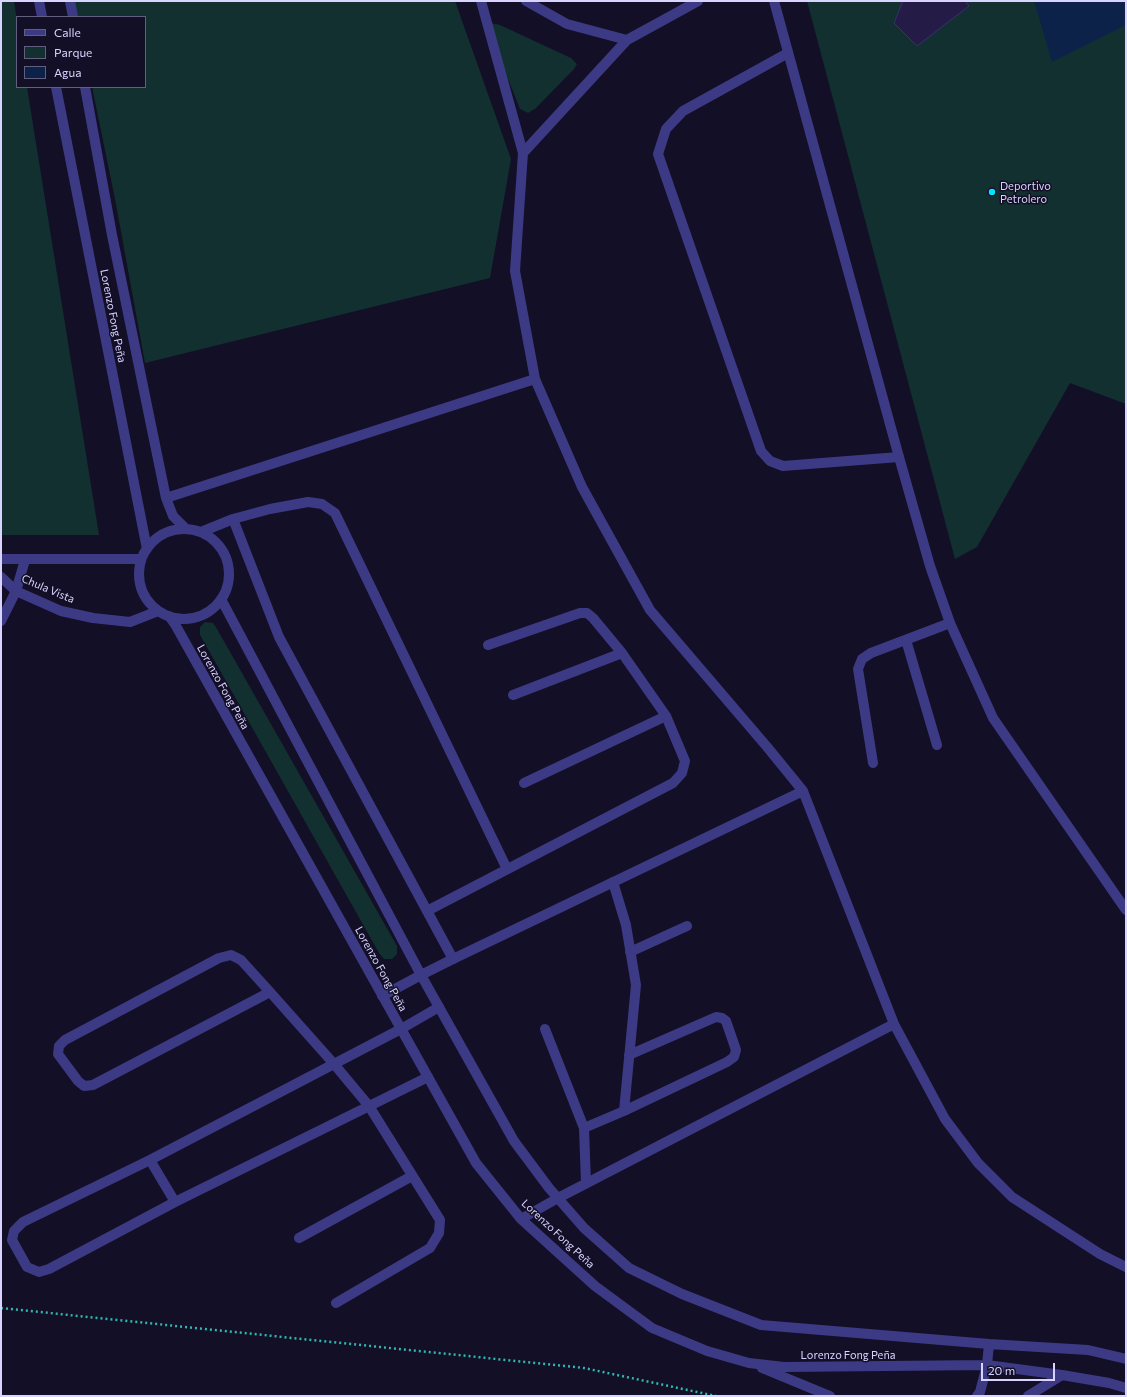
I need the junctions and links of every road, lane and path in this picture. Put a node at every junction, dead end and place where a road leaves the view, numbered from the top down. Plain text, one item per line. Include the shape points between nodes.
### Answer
1 (39, 1) edge
2 (70, 1) edge
3 (481, 1) edge
4 (526, 1) edge
5 (698, 1) edge
6 (774, 1) edge
7 (42, 16) edge
8 (73, 16) edge
9 (627, 40) junction
10 (788, 53) junction
11 (56, 88) edge
12 (86, 88) edge
13 (523, 153) junction
14 (535, 380) junction
15 (899, 457) junction
16 (166, 498) junction
17 (233, 519) junction
18 (186, 529) junction
19 (201, 532) junction
20 (147, 549) junction
21 (141, 559) junction
22 (1, 560) edge
23 (25, 560) junction
24 (1, 577) edge
25 (16, 590) junction
26 (221, 599) junction
27 (158, 611) junction
28 (169, 616) junction
29 (1, 621) edge
30 (950, 623) junction
31 (906, 640) junction
32 (488, 645) dead end
33 (622, 653) junction
34 (513, 694) dead end
35 (666, 716) junction
36 (937, 745) dead end
37 (873, 763) dead end
38 (524, 784) dead end
39 (803, 792) junction
40 (508, 869) junction
41 (614, 882) junction
42 (1126, 910) edge
43 (427, 911) junction
44 (687, 926) dead end
45 (630, 952) junction
46 (453, 959) junction
47 (421, 975) junction
48 (270, 992) junction
49 (382, 996) junction
50 (439, 1007) junction
51 (894, 1024) junction
52 (401, 1029) junction
53 (545, 1029) dead end
54 (629, 1055) junction
55 (334, 1064) junction
56 (428, 1077) junction
57 (369, 1106) junction
58 (624, 1111) junction
59 (584, 1128) junction
60 (150, 1160) junction
61 (412, 1176) junction
62 (586, 1183) junction
63 (558, 1198) junction
64 (175, 1202) junction
65 (521, 1219) junction
66 (299, 1238) dead end
67 (1126, 1267) edge
68 (336, 1303) dead end
69 (1, 1308) edge
70 (989, 1344) junction
71 (1126, 1359) edge
72 (749, 1363) junction
73 (987, 1365) junction
74 (1062, 1374) junction
75 (1126, 1388) edge
76 (716, 1396) edge
77 (830, 1396) edge
78 (977, 1396) edge
79 (1028, 1396) edge

1 - 7 street
2 - 8 street
3 - 13 street
4 - 9 street via 567,24
5 - 9 street
6 - 10 street
9 - 13 street
10 - 15 street
10 - 15 street via 684,111 666,129 658,154 761,451 770,461 783,466
11 - 20 street, Lorenzo Fong Peña
12 - 16 street, Lorenzo Fong Peña via 112,235
13 - 14 street via 515,271
14 - 16 street
14 - 39 street via 582,487 650,610
15 - 30 street via 930,566
16 - 18 street, Lorenzo Fong Peña via 174,516
17 - 19 street
17 - 40 street via 308,502 322,504 334,513
17 - 43 street via 278,637
18 - 19 street
18 - 20 street via 171,531 157,538
19 - 26 street via 215,541 224,554 229,569 227,585
20 - 21 street
21 - 23 street
21 - 27 street via 139,570 143,594
22 - 23 street
23 - 25 street
24 - 25 street, Chula Vista
25 - 27 street, Chula Vista via 61,610 93,618 130,622
25 - 29 street
26 - 28 street via 198,617 183,619
26 - 47 street, Lorenzo Fong Peña
27 - 28 street
28 - 49 street, Lorenzo Fong Peña
30 - 31 street
30 - 42 street via 993,718
31 - 36 street
31 - 37 street via 871,653 862,659 858,669
32 - 33 street via 580,613 587,613
33 - 34 street
33 - 35 street
35 - 38 street
35 - 40 street via 685,761 682,773 674,783
39 - 41 street
39 - 51 street
40 - 43 street
41 - 45 street via 626,925
41 - 46 street
43 - 46 street
44 - 45 street
45 - 54 street via 636,985
46 - 47 street
47 - 49 street
47 - 50 street, Lorenzo Fong Peña
48 - 48 street via 93,1085 84,1086 78,1081 58,1054 59,1046 65,1040 219,958 231,955 241,960
48 - 55 street
49 - 52 street, Lorenzo Fong Peña
50 - 52 street
50 - 63 street, Lorenzo Fong Peña via 514,1141
51 - 62 street
51 - 67 street via 945,1119 978,1163 1012,1197 1100,1254
52 - 55 street
52 - 56 street, Lorenzo Fong Peña
53 - 59 street
54 - 58 street
54 - 58 street via 716,1017 726,1021 736,1050 734,1057 727,1062
55 - 57 street
55 - 60 street
56 - 57 street
56 - 65 street, Lorenzo Fong Peña via 476,1163
57 - 61 street
57 - 64 street
58 - 59 street
59 - 62 street
60 - 64 street
60 - 64 street via 23,1222 14,1231 12,1240 27,1267 39,1272 49,1269
61 - 66 street
61 - 68 street via 440,1220 439,1233 430,1248
62 - 63 street
63 - 65 street
63 - 70 street, Lorenzo Fong Peña via 584,1228 629,1268 682,1294 761,1325
65 - 72 street, Lorenzo Fong Peña via 595,1286 652,1328 706,1351
69 - 76 path via 584,1368
70 - 71 street, Lorenzo Fong Peña via 1088,1350
70 - 73 street
72 - 73 street, Lorenzo Fong Peña via 784,1366
72 - 77 street
73 - 74 street, Lorenzo Fong Peña
73 - 78 street
74 - 75 street, Lorenzo Fong Peña
74 - 79 street

